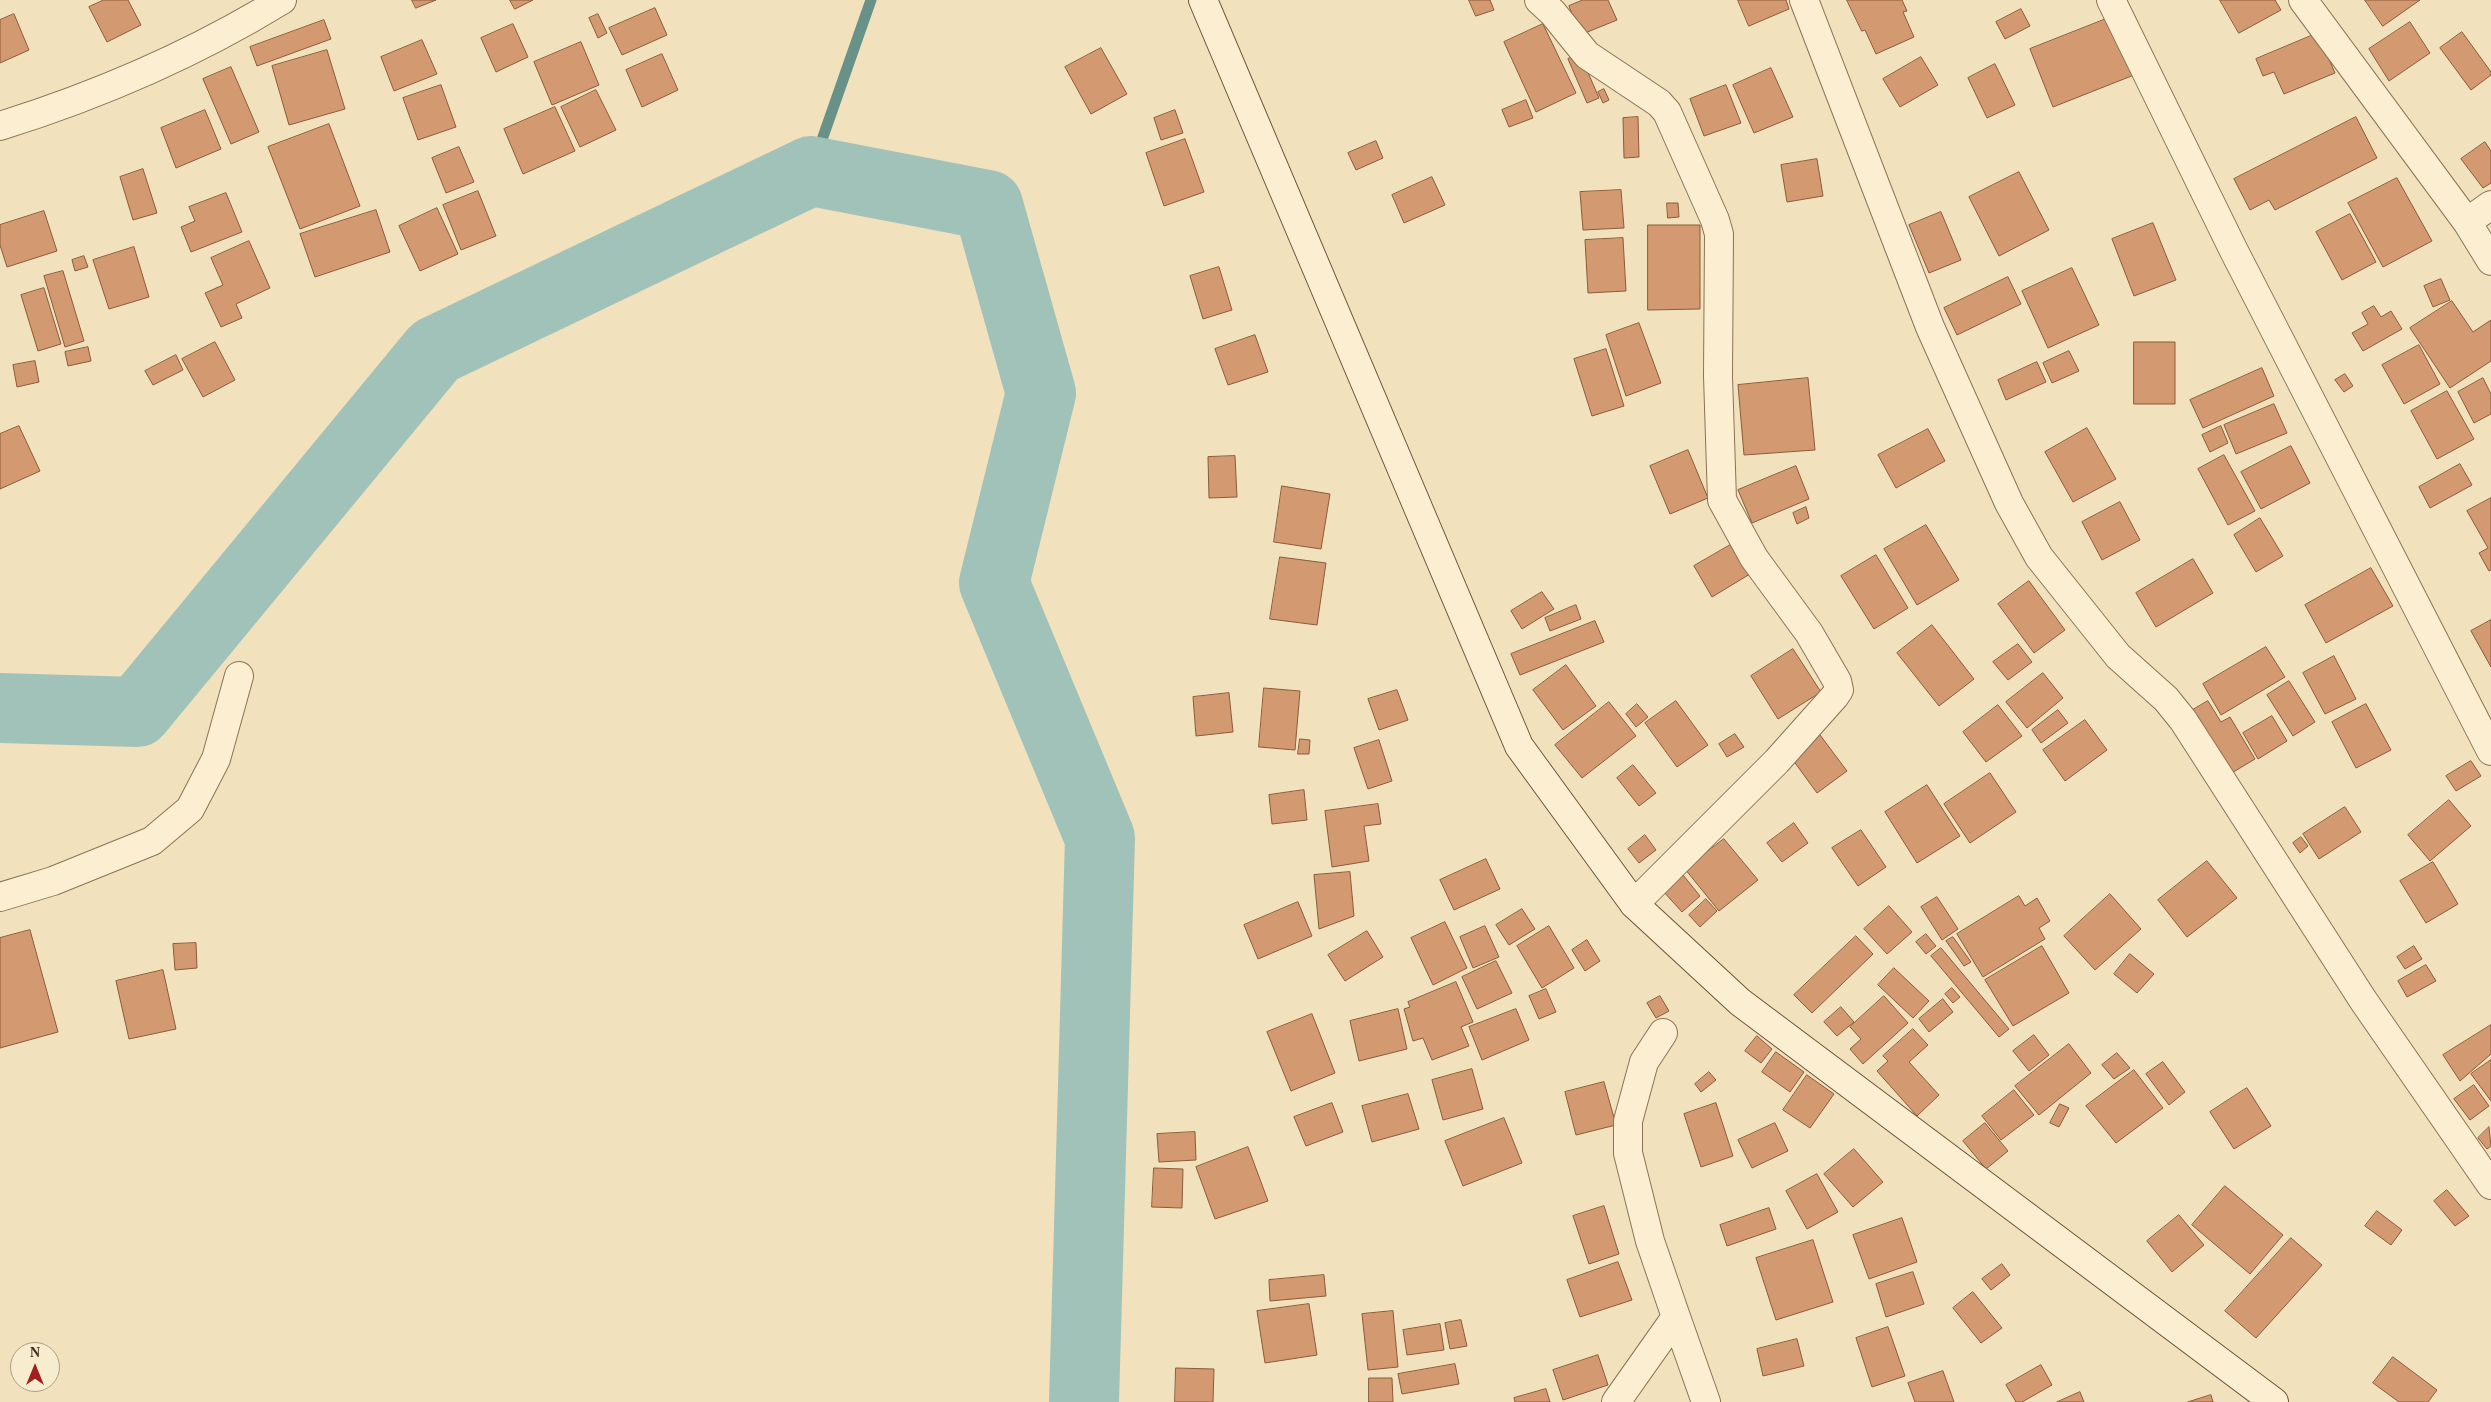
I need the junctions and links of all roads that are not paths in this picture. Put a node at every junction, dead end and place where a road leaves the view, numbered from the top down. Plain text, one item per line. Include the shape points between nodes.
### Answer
1 (282, 0) edge
2 (1203, 0) edge
3 (1539, 0) edge
4 (1804, 0) edge
5 (2111, 0) edge
6 (2303, 0) edge
7 (0, 126) edge
8 (2491, 205) edge
9 (2467, 222) junction
10 (2491, 261) edge
11 (238, 676) dead end
12 (2491, 752) edge
13 (0, 897) edge
14 (1634, 904) junction
15 (1663, 1033) dead end
16 (2491, 1185) edge
17 (1676, 1317) junction
18 (1616, 1402) edge
19 (1706, 1402) edge
20 (2274, 1402) edge

1 - 7 street via 149,72
2 - 14 street via 1518,746
3 - 14 street via 1587,55 1660,103 1667,112 1715,220 1718,234 1722,500 1754,558 1809,633 1839,690 1777,761
4 - 16 street via 1930,327 2010,504 2039,557 2118,656 2166,699 2183,720 2363,1000
5 - 12 street via 2230,242
6 - 9 street
8 - 9 street
9 - 10 street
11 - 13 street via 216,759 190,809 152,841 53,882
14 - 20 street via 1740,1002
15 - 17 street via 1644,1062 1628,1121 1628,1152 1650,1241
17 - 18 street
17 - 19 street

